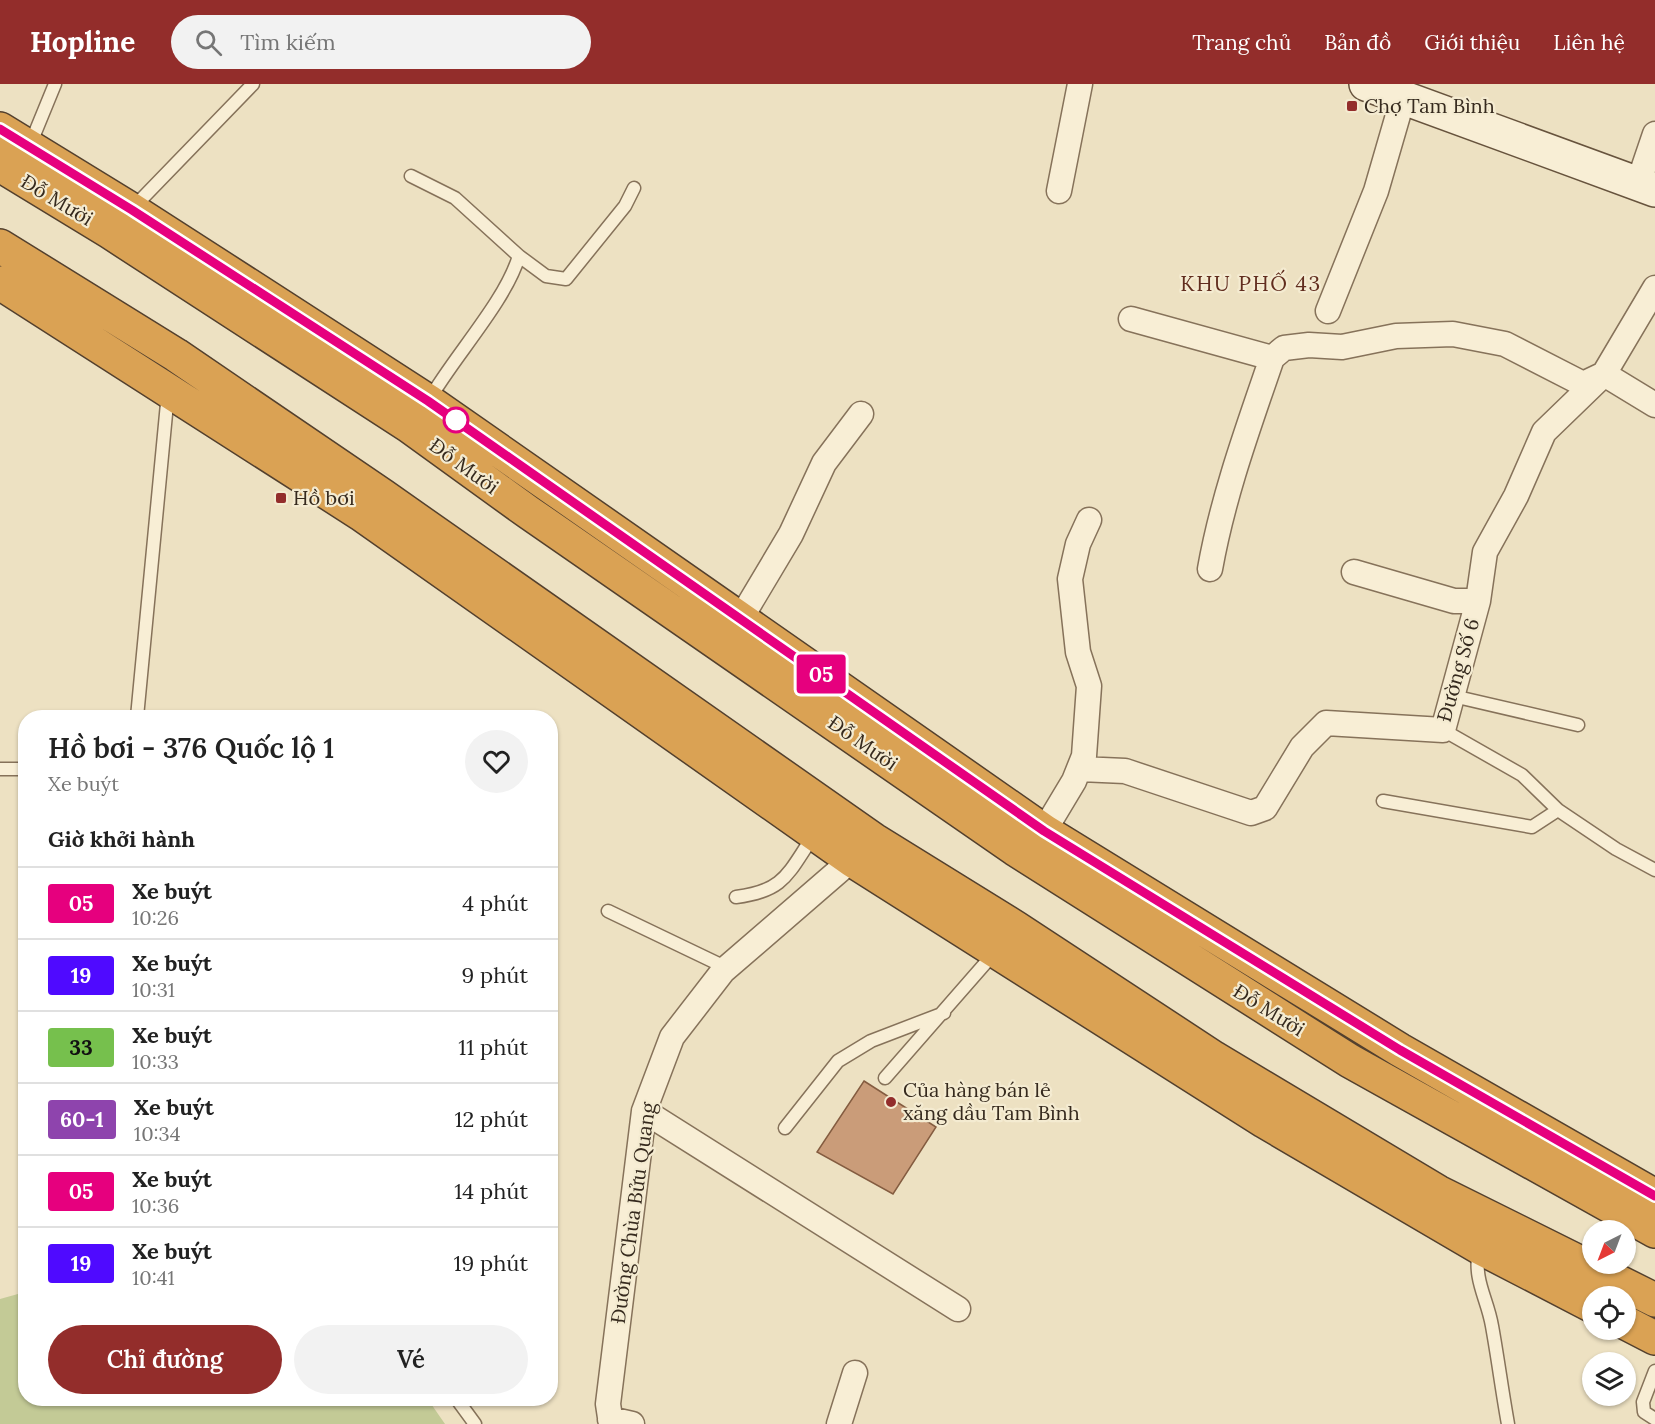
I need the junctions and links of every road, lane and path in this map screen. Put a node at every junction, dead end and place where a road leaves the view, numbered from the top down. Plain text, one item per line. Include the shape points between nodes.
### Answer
1 (55, 84) edge
2 (253, 84) edge
3 (1080, 84) edge
4 (1366, 84) edge
5 (1403, 98) junction
6 (0, 129) edge
7 (1655, 134) edge
8 (30, 146) junction
9 (0, 165) edge
10 (411, 176) dead end
11 (1647, 187) edge
12 (634, 188) dead end
13 (1059, 191) dead end
14 (132, 210) junction
15 (0, 246) edge
16 (519, 256) junction
17 (0, 283) edge
18 (1655, 288) edge
19 (1328, 311) dead end
20 (1131, 319) dead end
21 (1272, 358) junction
22 (1604, 374) junction
23 (168, 389) junction
24 (428, 401) junction
25 (1655, 405) edge
26 (861, 414) dead end
27 (1089, 520) dead end
28 (1210, 569) dead end
29 (1354, 572) dead end
30 (1478, 601) junction
31 (741, 618) junction
32 (1453, 696) junction
33 (138, 710) edge
34 (1578, 725) dead end
35 (1443, 730) junction
36 (0, 768) edge
37 (18, 769) edge
38 (1080, 769) junction
39 (1383, 801) dead end
40 (1558, 810) junction
41 (1044, 831) junction
42 (815, 834) junction
43 (863, 850) junction
44 (1655, 870) edge
45 (736, 897) dead end
46 (608, 911) dead end
47 (1006, 939) junction
48 (727, 968) junction
49 (944, 1013) junction
50 (1174, 1032) junction
51 (1133, 1037) junction
52 (885, 1078) dead end
53 (644, 1111) junction
54 (785, 1128) dead end
55 (1655, 1196) edge
56 (1655, 1231) edge
57 (1479, 1247) junction
58 (1582, 1300) edge
59 (1655, 1300) edge
60 (958, 1309) dead end
61 (1636, 1328) edge
62 (1655, 1338) edge
63 (1655, 1371) edge
64 (855, 1373) dead end
65 (462, 1406) edge
66 (1655, 1419) edge
67 (618, 1422) edge
68 (475, 1424) edge
69 (839, 1424) edge
70 (1508, 1424) edge

1 - 8 lane
2 - 14 lane
3 - 13 street
4 - 5 street
5 - 11 street
5 - 19 street via 1376,191
6 - 8 highway, Đỗ Mười
7 - 11 street
8 - 14 highway, Đỗ Mười
9 - 56 highway, Đỗ Mười via 409,426 528,513 1015,849 1350,1061
10 - 16 lane via 455,198
12 - 16 lane via 625,206 566,279 546,276
14 - 24 highway, Đỗ Mười
15 - 43 highway via 176,355 393,502
16 - 24 lane via 512,278
17 - 23 highway
18 - 22 street, Đường Số 6
20 - 21 street
21 - 22 street via 1284,348 1342,347 1396,336 1453,334 1505,344 1583,384
21 - 28 street via 1218,522
22 - 25 street
22 - 30 street, Đường Số 6 via 1544,432 1516,496 1485,552
23 - 33 lane
23 - 42 highway via 361,514
24 - 31 highway, Đỗ Mười
26 - 31 street via 824,463 791,534
27 - 38 street via 1078,544 1070,579 1078,652 1089,686
29 - 30 street via 1454,601
30 - 32 street, Đường Số 6
31 - 41 highway, Đỗ Mười
32 - 34 lane
32 - 35 street, Đường Số 6
35 - 38 street, Đường Số 6 via 1326,723 1302,747 1265,808 1251,813 1125,771
35 - 40 lane via 1522,775
36 - 37 lane
38 - 41 street
39 - 40 lane via 1532,827
40 - 44 lane
41 - 55 highway, Đỗ Mười via 1400,1050
42 - 43 highway
42 - 45 lane via 780,884 761,894
43 - 47 highway
43 - 48 street, Đường Chùa Bửu Quang
46 - 48 lane
47 - 49 lane
47 - 50 highway
47 - 51 highway
48 - 53 street, Đường Chùa Bửu Quang via 672,1037
49 - 52 lane
49 - 54 lane via 871,1041 838,1061
50 - 51 highway
50 - 59 highway via 1438,1192
51 - 57 highway via 1264,1121
53 - 60 street
53 - 67 street, Đường Chùa Bửu Quang via 608,1404
57 - 58 highway
57 - 70 lane via 1476,1265 1481,1294 1492,1322
61 - 62 highway
63 - 66 lane via 1643,1402 1644,1412
64 - 69 street
65 - 68 lane

